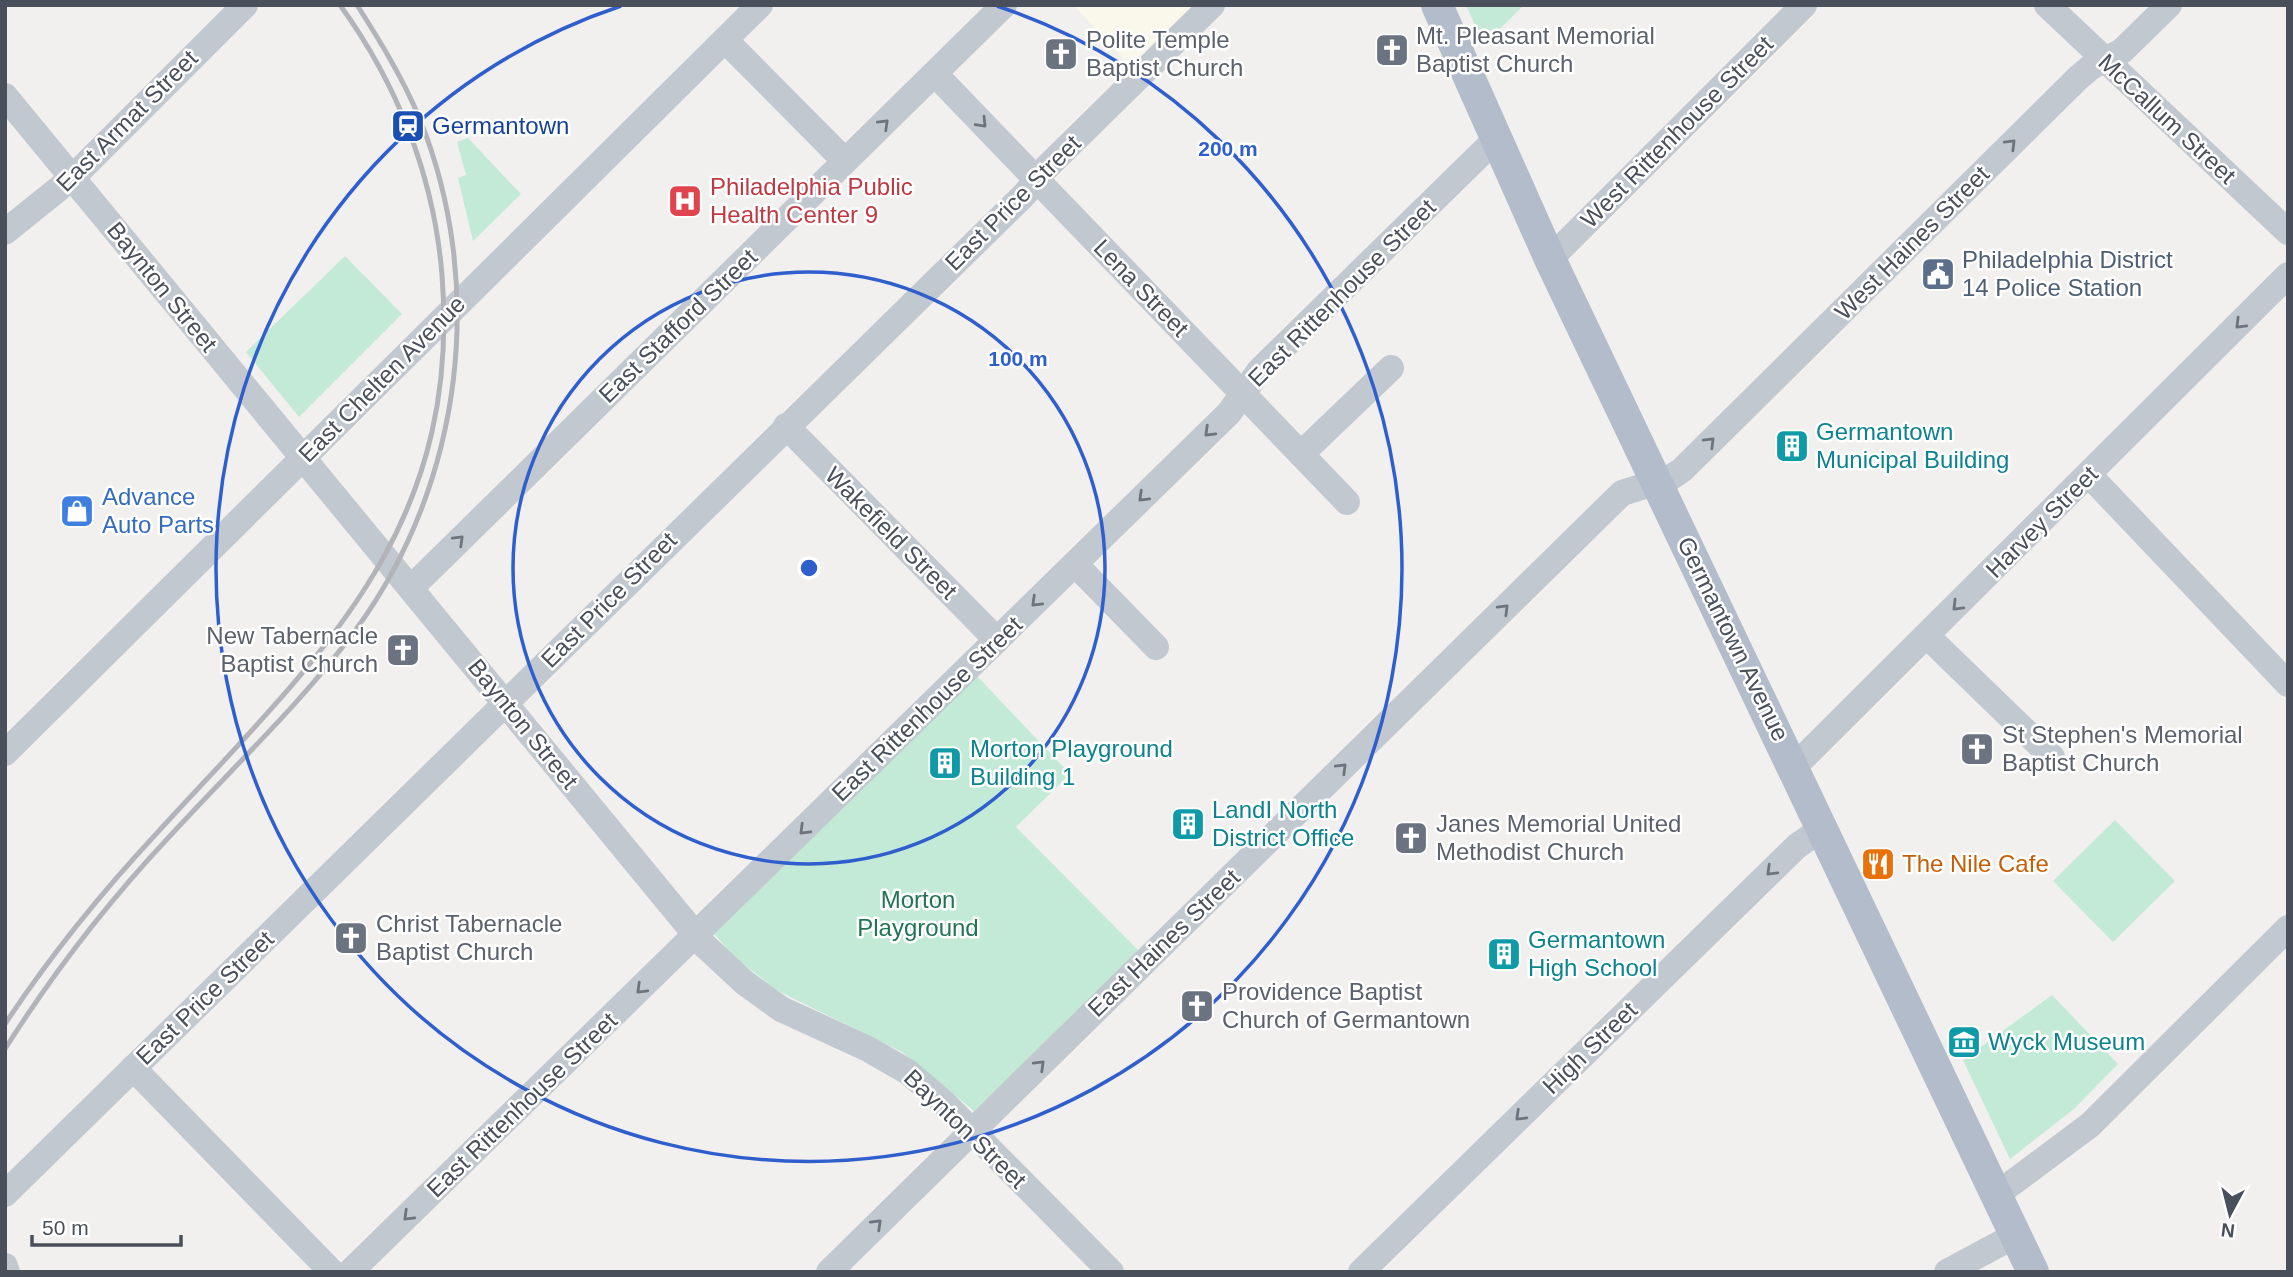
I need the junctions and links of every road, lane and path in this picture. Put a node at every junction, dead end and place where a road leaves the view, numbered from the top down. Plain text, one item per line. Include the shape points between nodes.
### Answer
1 (245, 5) edge
2 (760, 5) edge
3 (1004, 5) edge
4 (1212, 5) edge
5 (1437, 5) edge
6 (1804, 5) edge
7 (2047, 5) edge
8 (2169, 5) edge
9 (724, 40) junction
10 (2105, 60) junction
11 (935, 74) junction
12 (5, 96) edge
13 (1496, 139) junction
14 (845, 161) junction
15 (72, 178) junction
16 (1037, 179) junction
17 (5, 232) edge
18 (2288, 232) edge
19 (1550, 259) junction
20 (2288, 275) edge
21 (1391, 368) dead end
22 (1243, 393) junction
23 (786, 426) junction
24 (1301, 454) junction
25 (302, 458) junction
26 (2089, 475) junction
27 (1657, 482) junction
28 (1347, 502) dead end
29 (1075, 564) junction
30 (411, 588) junction
31 (1927, 636) junction
32 (997, 640) junction
33 (1156, 646) dead end
34 (2288, 684) edge
35 (505, 703) junction
36 (5, 753) edge
37 (2052, 757) dead end
38 (1794, 767) junction
39 (1823, 828) junction
40 (2288, 928) edge
41 (696, 935) junction
42 (133, 1068) junction
43 (971, 1132) junction
44 (5, 1194) edge
45 (1996, 1195) junction
46 (2016, 1235) junction
47 (5, 1266) edge
48 (7, 1272) edge
49 (332, 1272) edge
50 (351, 1272) edge
51 (829, 1272) edge
52 (1111, 1272) edge
53 (1361, 1272) edge
54 (1947, 1272) edge
55 (2033, 1272) edge

1 - 15 street, East Armat Street
2 - 9 street, East Chelten Avenue
3 - 11 street, East Stafford Street
4 - 16 street, East Price Street
5 - 13 main road, Germantown Avenue
6 - 19 street, West Rittenhouse Street
7 - 10 street, McCallum Street
8 - 10 street, West Haines Street via 2122,51
9 - 14 street
9 - 25 street, East Chelten Avenue
10 - 18 street, McCallum Street
27 -> 10 street, West Haines Street via 1682,470 2078,78
14 -> 11 street, East Stafford Street
11 -> 16 street, Lena Street
12 - 15 street, Baynton Street
13 - 19 main road, Germantown Avenue
13 - 22 street, East Rittenhouse Street
30 -> 14 street, East Stafford Street
15 - 17 street, East Armat Street
15 - 25 street, Baynton Street
16 - 22 street, Lena Street
16 - 23 street, East Price Street
19 - 27 main road, Germantown Avenue
20 -> 26 street, Harvey Street
21 - 24 street
22 - 24 street, Lena Street
22 -> 29 street, East Rittenhouse Street via 1229,413
23 - 32 street, Wakefield Street
23 - 35 street, East Price Street
24 - 28 street, Lena Street
25 - 30 street, Baynton Street
25 - 36 street, East Chelten Avenue
26 -> 31 street, Harvey Street
26 - 34 street
27 - 38 main road, Germantown Avenue
43 -> 27 street, East Haines Street via 1622,493
29 -> 32 street, East Rittenhouse Street
29 - 33 street
30 - 35 street, Baynton Street
31 - 37 street
31 - 38 street, Harvey Street
32 -> 41 street, East Rittenhouse Street
35 - 41 street, Baynton Street
35 - 42 street, East Price Street
38 - 39 main road, Germantown Avenue
39 - 45 main road, Germantown Avenue
39 -> 53 street, High Street via 1797,846
40 - 45 street via 2090,1125
41 - 43 street, Baynton Street via 728,969 781,1009 908,1072
41 -> 50 street, East Rittenhouse Street
42 - 44 street, East Price Street
42 - 49 street
51 -> 43 street, East Haines Street
43 - 52 street, Baynton Street
45 - 46 main road, Germantown Avenue
46 - 54 street
46 - 55 main road, Germantown Avenue
47 - 48 street

